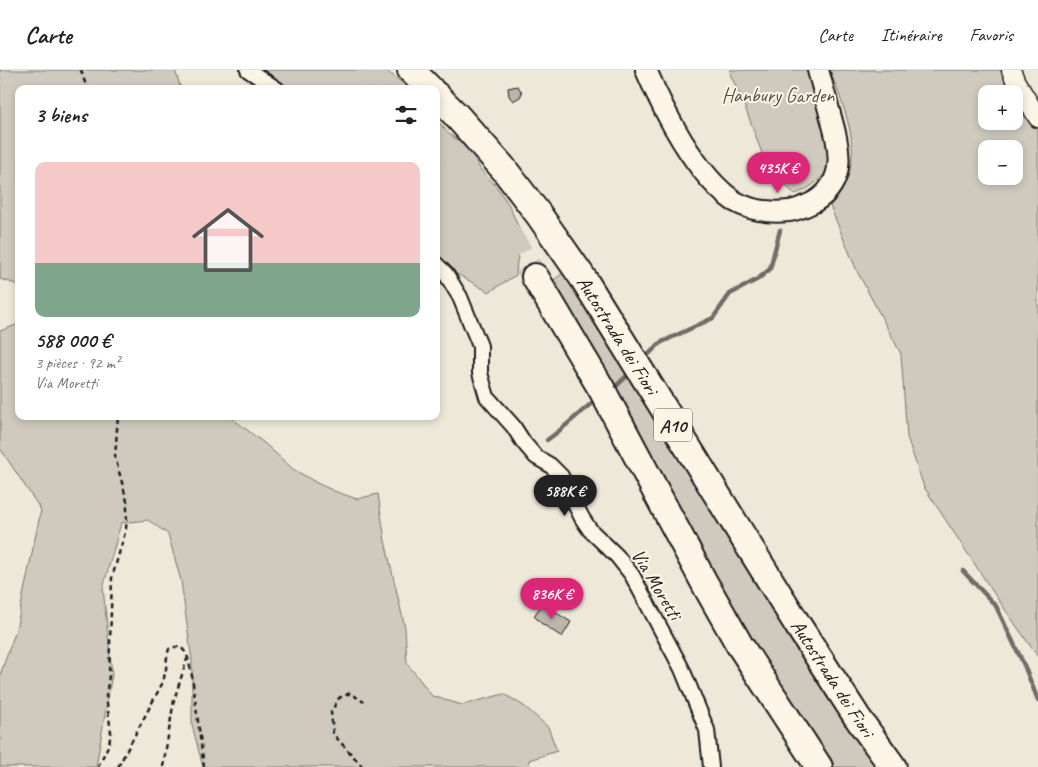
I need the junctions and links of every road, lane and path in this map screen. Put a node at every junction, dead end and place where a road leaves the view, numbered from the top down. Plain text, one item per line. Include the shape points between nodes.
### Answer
1 (81, 70) edge
2 (248, 70) edge
3 (411, 70) edge
4 (646, 70) edge
5 (818, 70) edge
6 (1011, 70) edge
7 (86, 85) edge
8 (271, 85) edge
9 (426, 85) edge
10 (440, 99) edge
11 (1038, 118) edge
12 (440, 268) edge
13 (535, 277) tunnel mouth
14 (118, 420) edge
15 (188, 658) junction
16 (364, 702) dead end
17 (98, 767) edge
18 (118, 767) edge
19 (164, 767) edge
20 (204, 767) edge
21 (363, 767) edge
22 (711, 767) edge
23 (819, 767) edge
24 (893, 767) edge

1 - 7 path
2 - 8 street
3 - 9 highway
4 - 5 main road via 668,117 691,153 722,191 748,208 773,212 807,206 830,189 835,179 840,154
6 - 11 street
10 - 24 highway, Autostrada dei Fiori / A10 via 502,168 583,278 804,635
12 - 22 street, Via Moretti via 460,297 480,346 480,373 487,397 536,457 561,476 590,530 632,575 682,669 706,730
13 - 23 highway, Autostrada dei Fiori / A10 via 601,388 739,644
14 - 17 path via 115,457 127,501 127,514 112,578 106,696 109,744
15 - 18 path via 181,647 169,649 163,682
15 - 19 path via 174,700
15 - 20 path
16 - 21 path via 350,693 339,698 331,712 332,734

